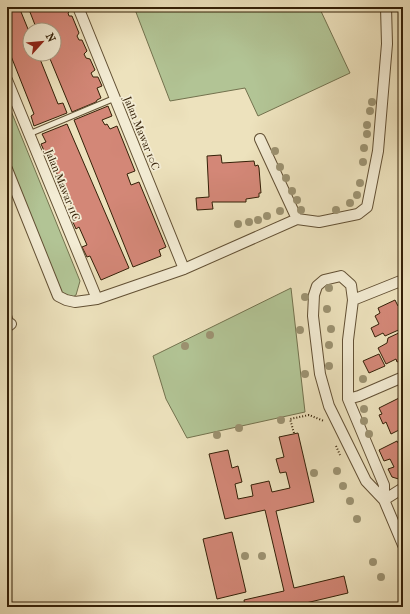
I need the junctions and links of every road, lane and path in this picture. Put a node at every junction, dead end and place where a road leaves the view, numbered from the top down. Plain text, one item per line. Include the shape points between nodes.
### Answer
1 (78, 7) edge
2 (386, 7) edge
3 (7, 80) edge
4 (115, 98) junction
5 (29, 134) junction
6 (260, 139) dead end
7 (7, 168) edge
8 (297, 219) junction
9 (184, 269) junction
10 (403, 280) edge
11 (96, 299) junction
12 (353, 300) junction
13 (7, 310) edge
14 (9, 326) edge
15 (403, 377) edge
16 (348, 399) junction
17 (327, 426) dead end
18 (294, 434) dead end
19 (335, 444) dead end
20 (352, 451) junction
21 (403, 488) edge
22 (384, 500) junction
23 (403, 545) edge

1 - 4 street, Jalan Mawar 10C
2 - 8 street via 387,44 378,151 367,207 358,214 319,222
3 - 5 street, Jalan Mawar 11C
4 - 5 lane
4 - 9 street, Jalan Mawar 10C
5 - 11 street, Jalan Mawar 11C
6 - 8 street
7 - 11 street via 58,296 75,302
8 - 9 street
9 - 11 street
10 - 12 street
12 - 16 street via 348,340
12 - 20 street via 351,285 341,276 324,280 317,286 314,295 313,316 320,374 329,406
13 - 14 lane
15 - 16 street
16 - 22 street via 384,485
17 - 18 path via 324,420 309,415 290,419
19 - 20 path via 341,456
20 - 22 street via 366,482
21 - 22 street
22 - 23 street

